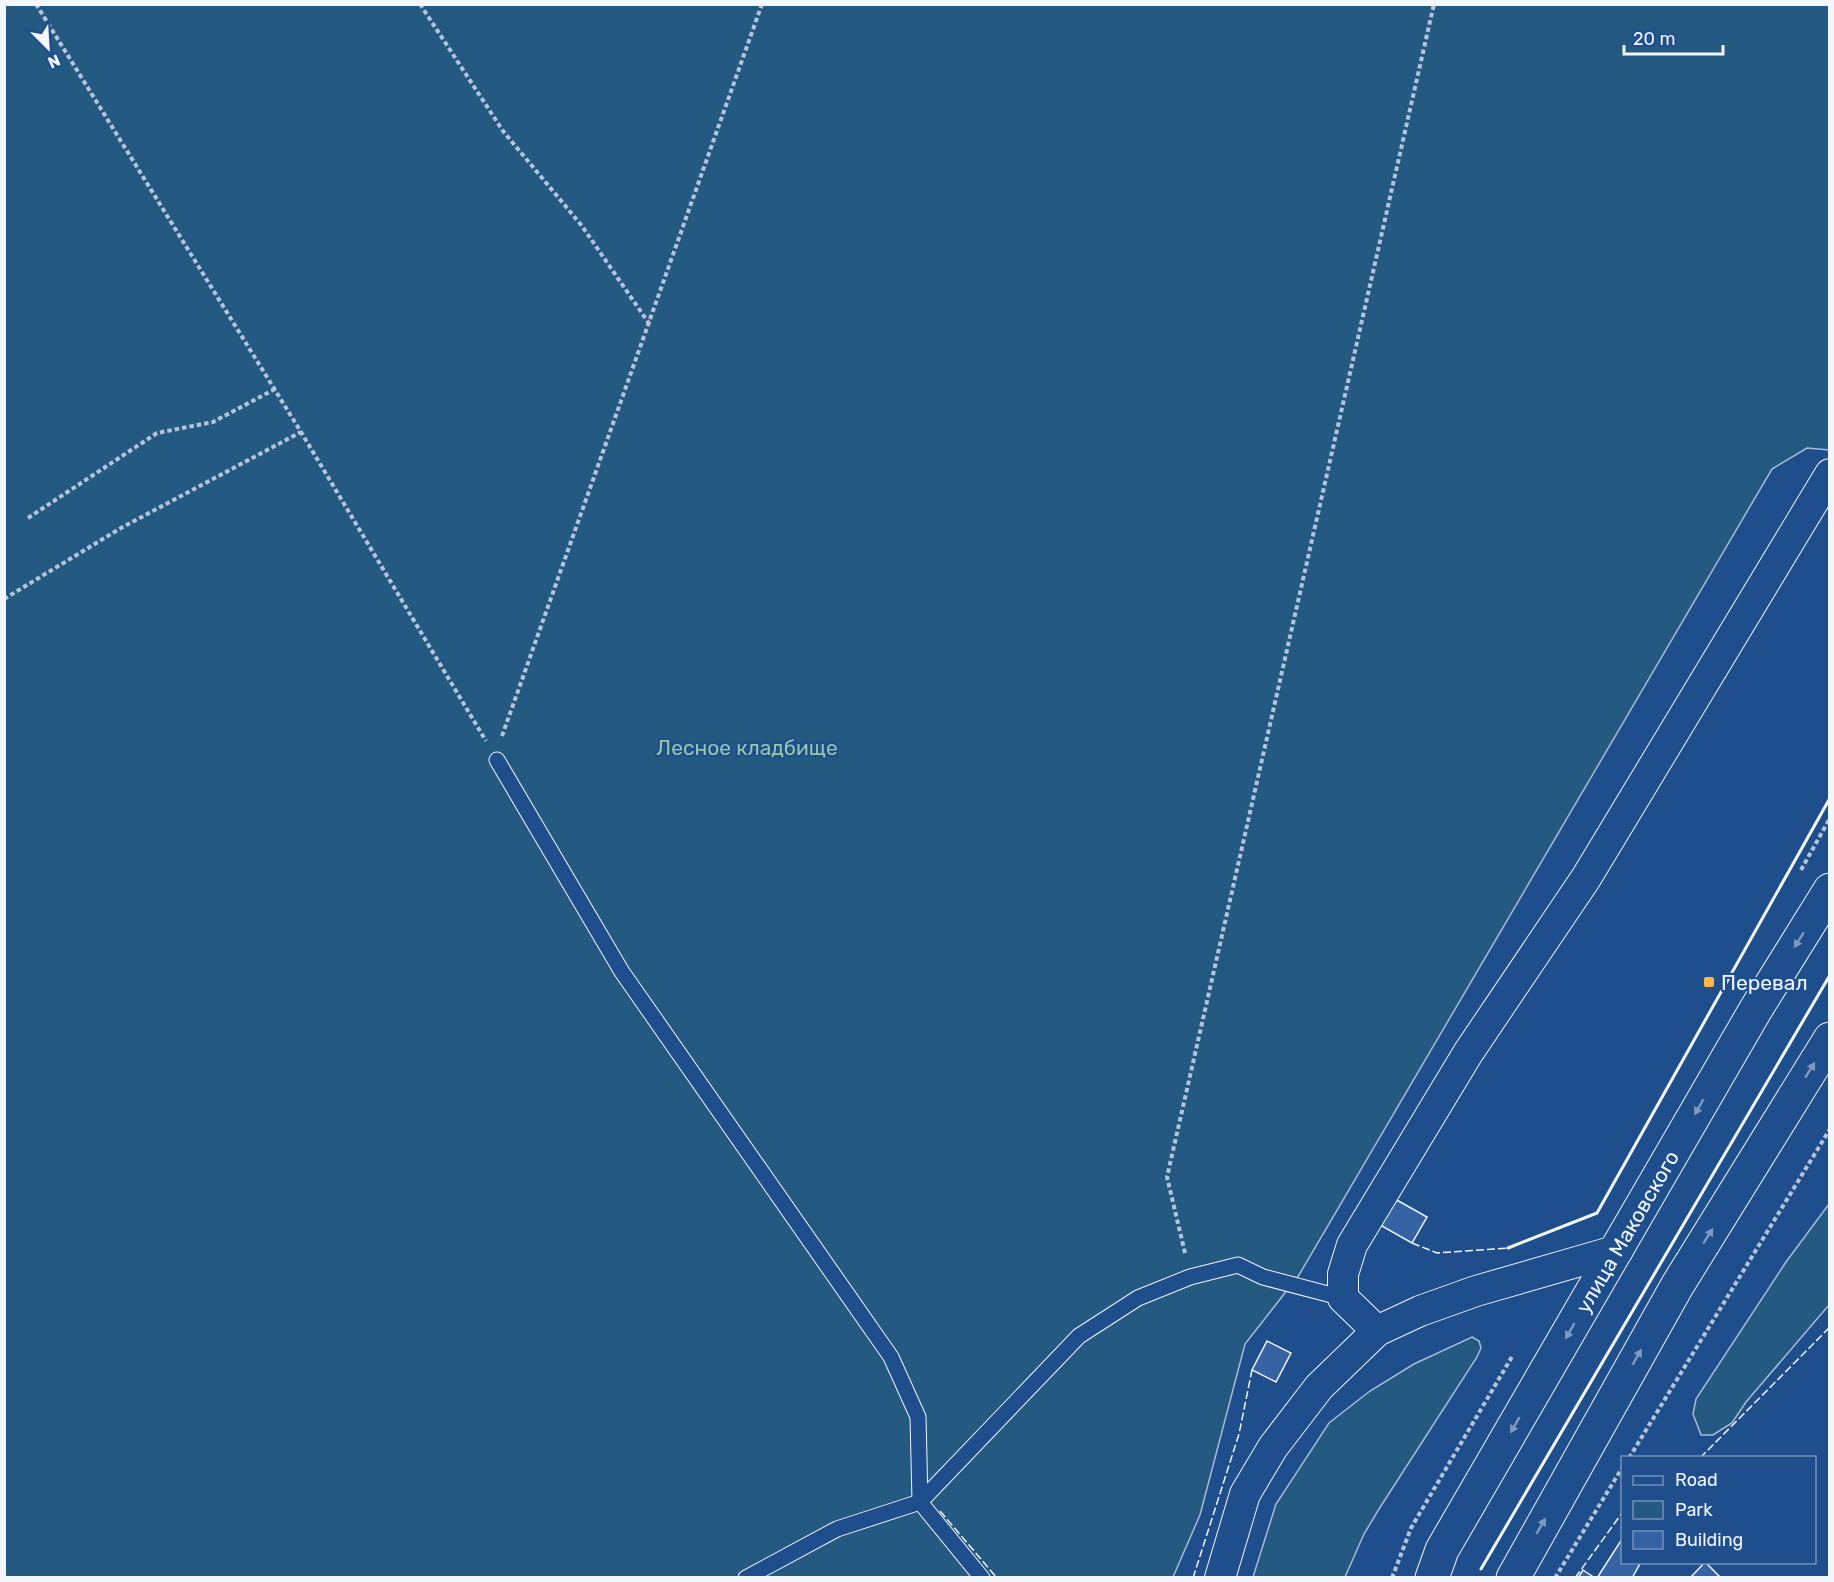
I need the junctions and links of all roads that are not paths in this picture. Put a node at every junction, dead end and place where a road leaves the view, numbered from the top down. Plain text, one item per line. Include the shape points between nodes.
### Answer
1 (1830, 474) edge
2 (496, 759) road end
3 (1830, 890) edge
4 (1830, 1039) edge
5 (1618, 1250) junction
6 (1343, 1298) junction
7 (1377, 1331) junction
8 (920, 1502) junction
9 (746, 1578) edge
10 (982, 1578) edge
11 (1220, 1578) edge
12 (1432, 1578) edge
13 (1513, 1578) edge

1 - 6 street via 1586,878 1468,1053 1352,1245 1343,1274
2 - 8 lane via 622,972 891,1357 918,1417
3 -> 5 highway, улица Маковского via 1756,1009
13 -> 4 highway via 1677,1286
5 - 7 street via 1476,1291
5 -> 12 highway, улица Маковского via 1442,1550
6 - 7 street
6 - 8 lane via 1263,1277 1238,1264 1190,1277 1138,1298 1079,1336
7 - 11 street via 1319,1388 1273,1447 1245,1494
8 - 9 lane via 837,1529
8 - 10 lane

